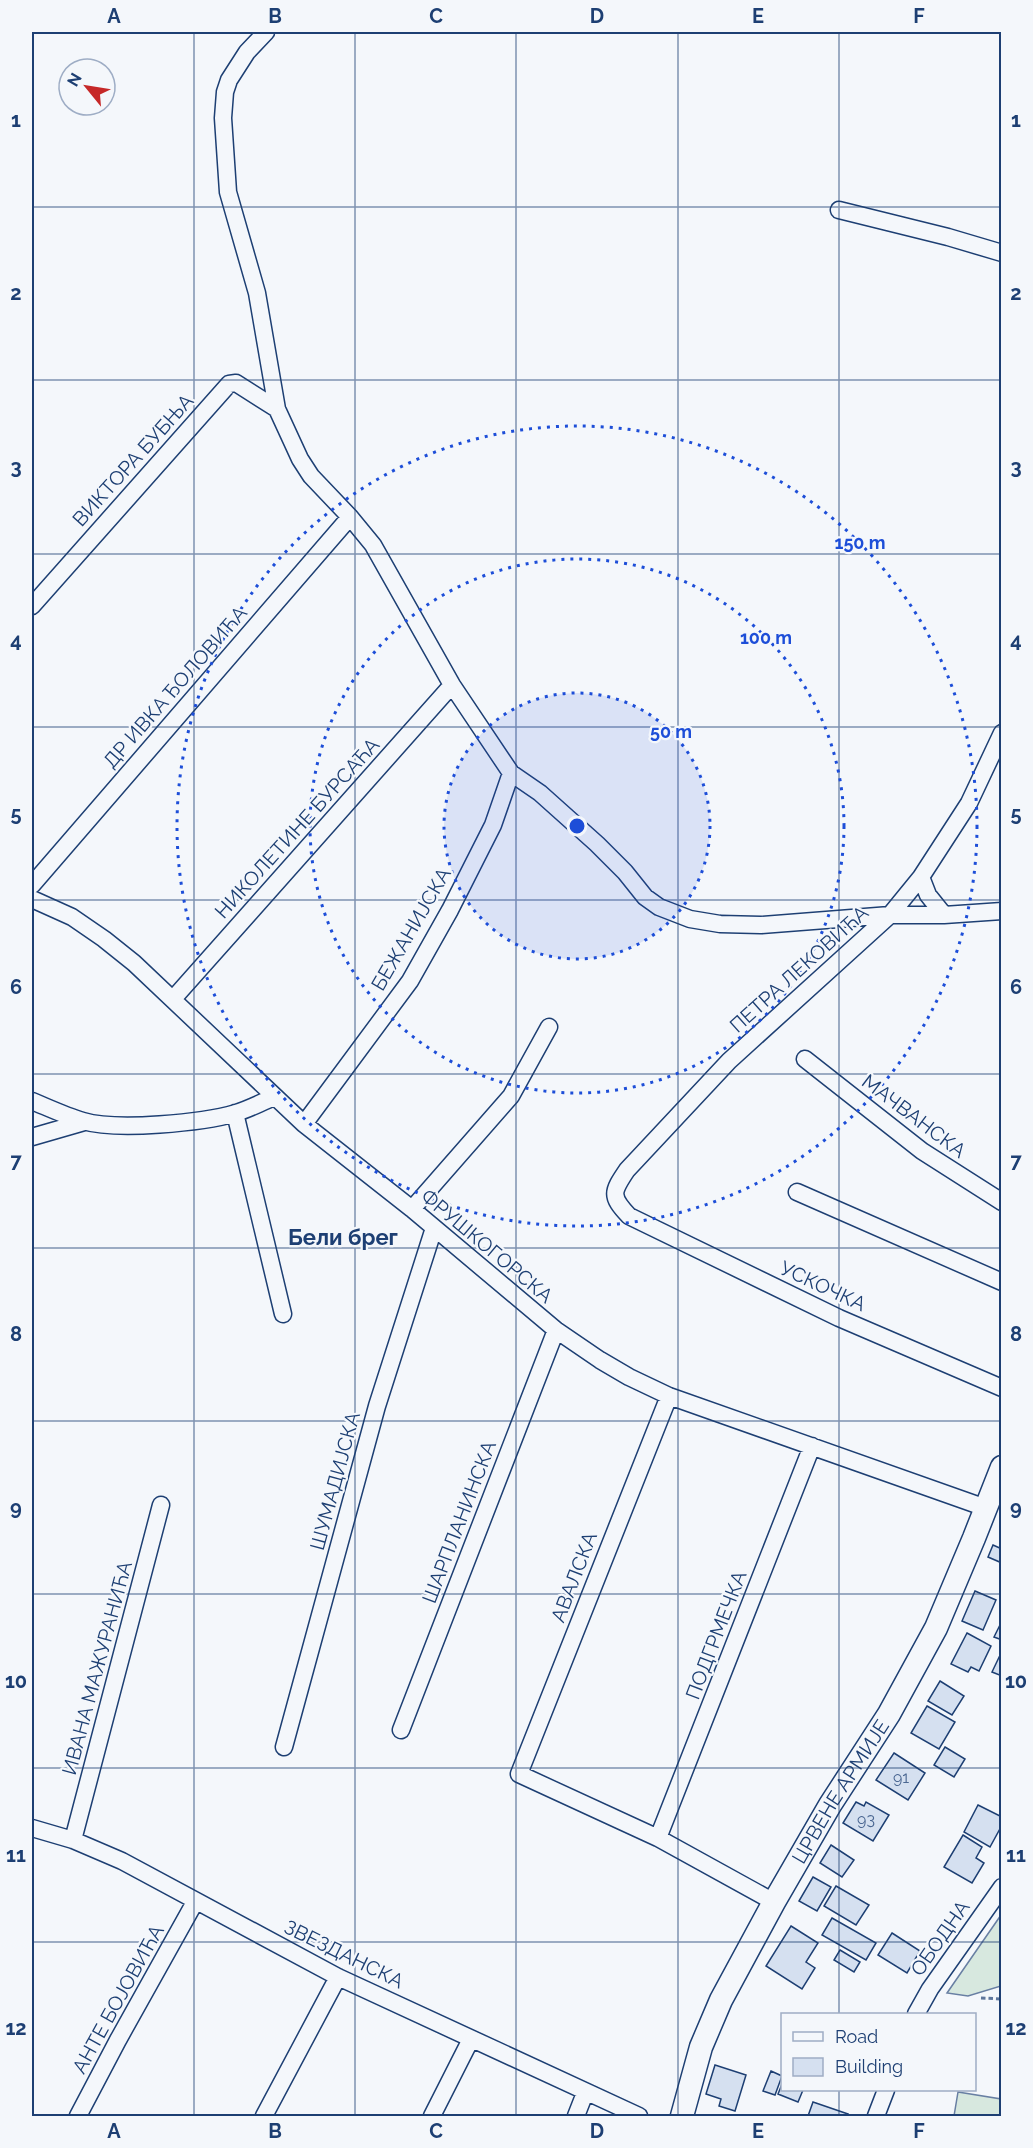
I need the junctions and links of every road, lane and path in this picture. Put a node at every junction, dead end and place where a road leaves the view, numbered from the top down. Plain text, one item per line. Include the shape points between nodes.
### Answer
1 (266, 32) edge
2 (839, 210) dead end
3 (1002, 253) edge
4 (277, 409) junction
5 (350, 517) junction
6 (32, 606) edge
7 (452, 684) junction
8 (1002, 733) edge
9 (511, 772) junction
10 (921, 877) junction
11 (32, 885) edge
12 (32, 899) edge
13 (1002, 911) edge
14 (890, 915) junction
15 (944, 915) junction
16 (173, 999) junction
17 (549, 1027) dead end
18 (805, 1059) dead end
19 (275, 1097) junction
20 (32, 1101) edge
21 (235, 1113) junction
22 (84, 1122) junction
23 (304, 1124) junction
24 (32, 1137) edge
25 (797, 1192) dead end
26 (1002, 1202) edge
27 (412, 1209) junction
28 (629, 1216) joint
29 (434, 1228) junction
30 (1002, 1282) edge
31 (283, 1314) dead end
32 (556, 1330) junction
33 (1002, 1388) edge
34 (669, 1396) junction
35 (812, 1446) junction
36 (1002, 1467) edge
37 (161, 1506) dead end
38 (986, 1508) junction
39 (401, 1730) dead end
40 (284, 1747) dead end
41 (32, 1828) edge
42 (658, 1838) junction
43 (73, 1840) junction
44 (1002, 1887) edge
45 (195, 1902) junction
46 (774, 1902) junction
47 (338, 1977) junction
48 (981, 1998) dead end
49 (1002, 1999) edge
50 (917, 2013) edge
51 (471, 2039) junction
52 (886, 2091) edge
53 (585, 2093) junction
54 (78, 2116) edge
55 (264, 2116) edge
56 (432, 2116) edge
57 (576, 2116) edge
58 (639, 2116) edge
59 (682, 2116) edge
60 (876, 2116) edge

1 - 4 street via 237,67 225,92 223,118 228,192 257,294
2 - 3 street
4 - 5 street via 300,459
4 - 6 street, ВИКТОРА БУБЊА via 236,383 229,384
5 - 7 street via 373,545
5 - 11 street, ДР ИВКА ЂОЛОВИЋА
7 - 9 street
7 - 16 street, НИКОЛЕТИНЕ БУРСАЋА
8 - 10 street, ПЕТРА ЛЕКОВИЋА via 969,803
9 - 14 street via 597,844 645,897 690,919 720,924 784,924
9 - 23 street, БЕЖАНИЈСКА via 493,825 410,981
10 - 14 street, ПЕТРА ЛЕКОВИЋА
10 - 15 street via 928,896
12 - 16 street, ФРУШКОГОРСКА via 72,917 104,939
13 - 15 street
14 - 15 street
14 - 28 street, ПЕТРА ЛЕКОВИЋА via 729,1061 627,1170 614,1196
16 - 19 street, ФРУШКОГОРСКА
17 - 27 street via 511,1096
18 - 26 street, МАЧВАНСКА via 922,1151
19 - 21 street
19 - 23 street, ФРУШКОГОРСКА
20 - 22 street
21 - 22 street via 149,1125
21 - 31 street
22 - 24 street
23 - 27 street, ФРУШКОГОРСКА
25 - 30 street
27 - 29 street, ФРУШКОГОРСКА
28 - 33 street, УСКОЧКА via 839,1318
29 - 32 street, ФРУШКОГОРСКА
29 - 40 street, ШУМАДИЈСКА via 377,1406
32 - 34 street, ФРУШКОГОРСКА via 609,1366
32 - 39 street, ШАРПЛАНИНСКА
34 - 35 street, ФРУШКОГОРСКА
34 - 42 street, АВАЛСКА via 519,1774
35 - 38 street, ФРУШКОГОРСКА
35 - 42 street, ПОДГРМЕЧКА
36 - 38 main road, ЦРВЕНЕ АРМИЈЕ
37 - 43 street, ИВАНА МАЖУРАНИЋА
38 - 46 main road, ЦРВЕНЕ АРМИЈЕ via 930,1638 889,1714
41 - 43 street, ЗВЕЗДАНСКА
42 - 46 street
43 - 45 street, ЗВЕЗДАНСКА via 122,1861
44 - 50 street, ОБОДНА
45 - 47 street, ЗВЕЗДАНСКА
45 - 54 street, АНТЕ БОЈОВИЋА
46 - 59 main road, ЦРВЕНЕ АРМИЈЕ via 713,2019
47 - 51 street, ЗВЕЗДАНСКА
47 - 55 street
48 - 49 path
51 - 53 street, ЗВЕЗДАНСКА
51 - 56 street
52 - 60 street
53 - 57 street
53 - 58 street, ЗВЕЗДАНСКА

